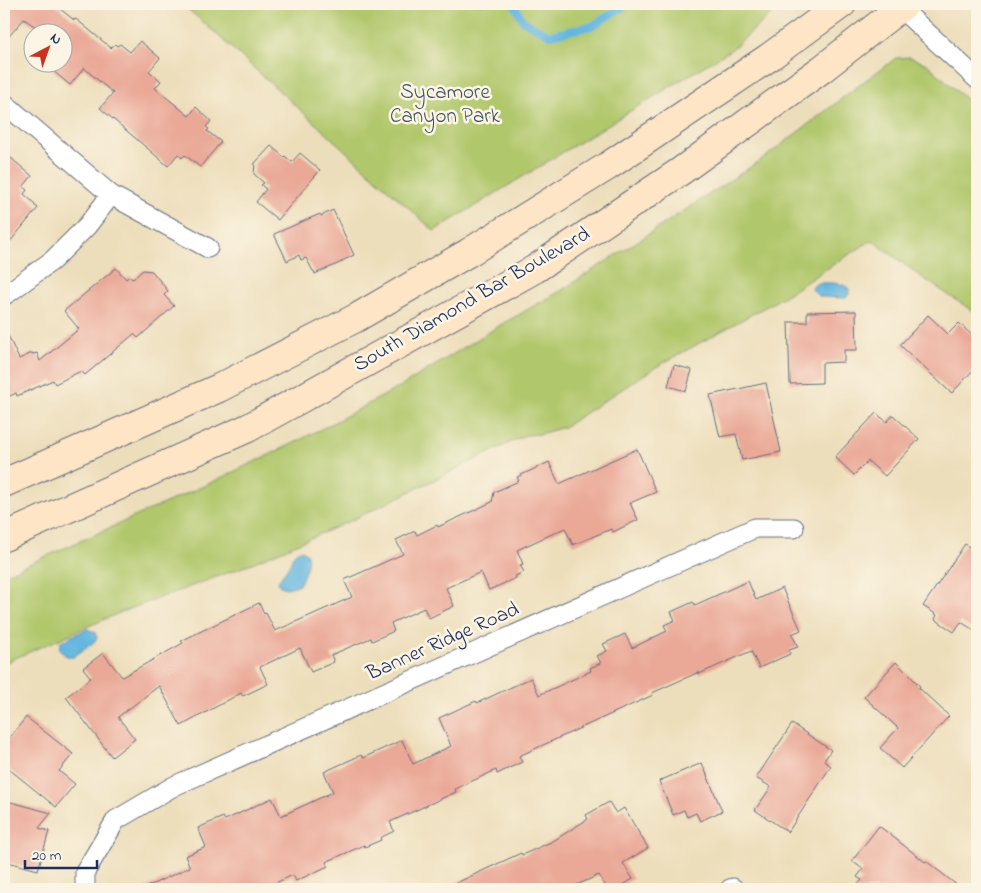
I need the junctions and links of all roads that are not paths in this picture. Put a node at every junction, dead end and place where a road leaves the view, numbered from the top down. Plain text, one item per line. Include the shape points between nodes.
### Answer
1 (842, 4) edge
2 (900, 5) edge
3 (977, 79) edge
4 (4, 103) edge
5 (111, 195) junction
6 (208, 248) dead end
7 (4, 295) edge
8 (4, 483) edge
9 (794, 528) dead end
10 (4, 536) edge
11 (85, 889) edge

1 - 8 main road, South Diamond Bar Boulevard via 608,166 356,318 219,388
2 - 3 street
2 - 10 main road, South Diamond Bar Boulevard via 822,69 681,171 535,269 248,428
4 - 5 street
5 - 6 street
5 - 7 street via 87,226 53,260
9 - 11 street, Banner Ridge Road via 756,528 174,786 116,820 85,872

